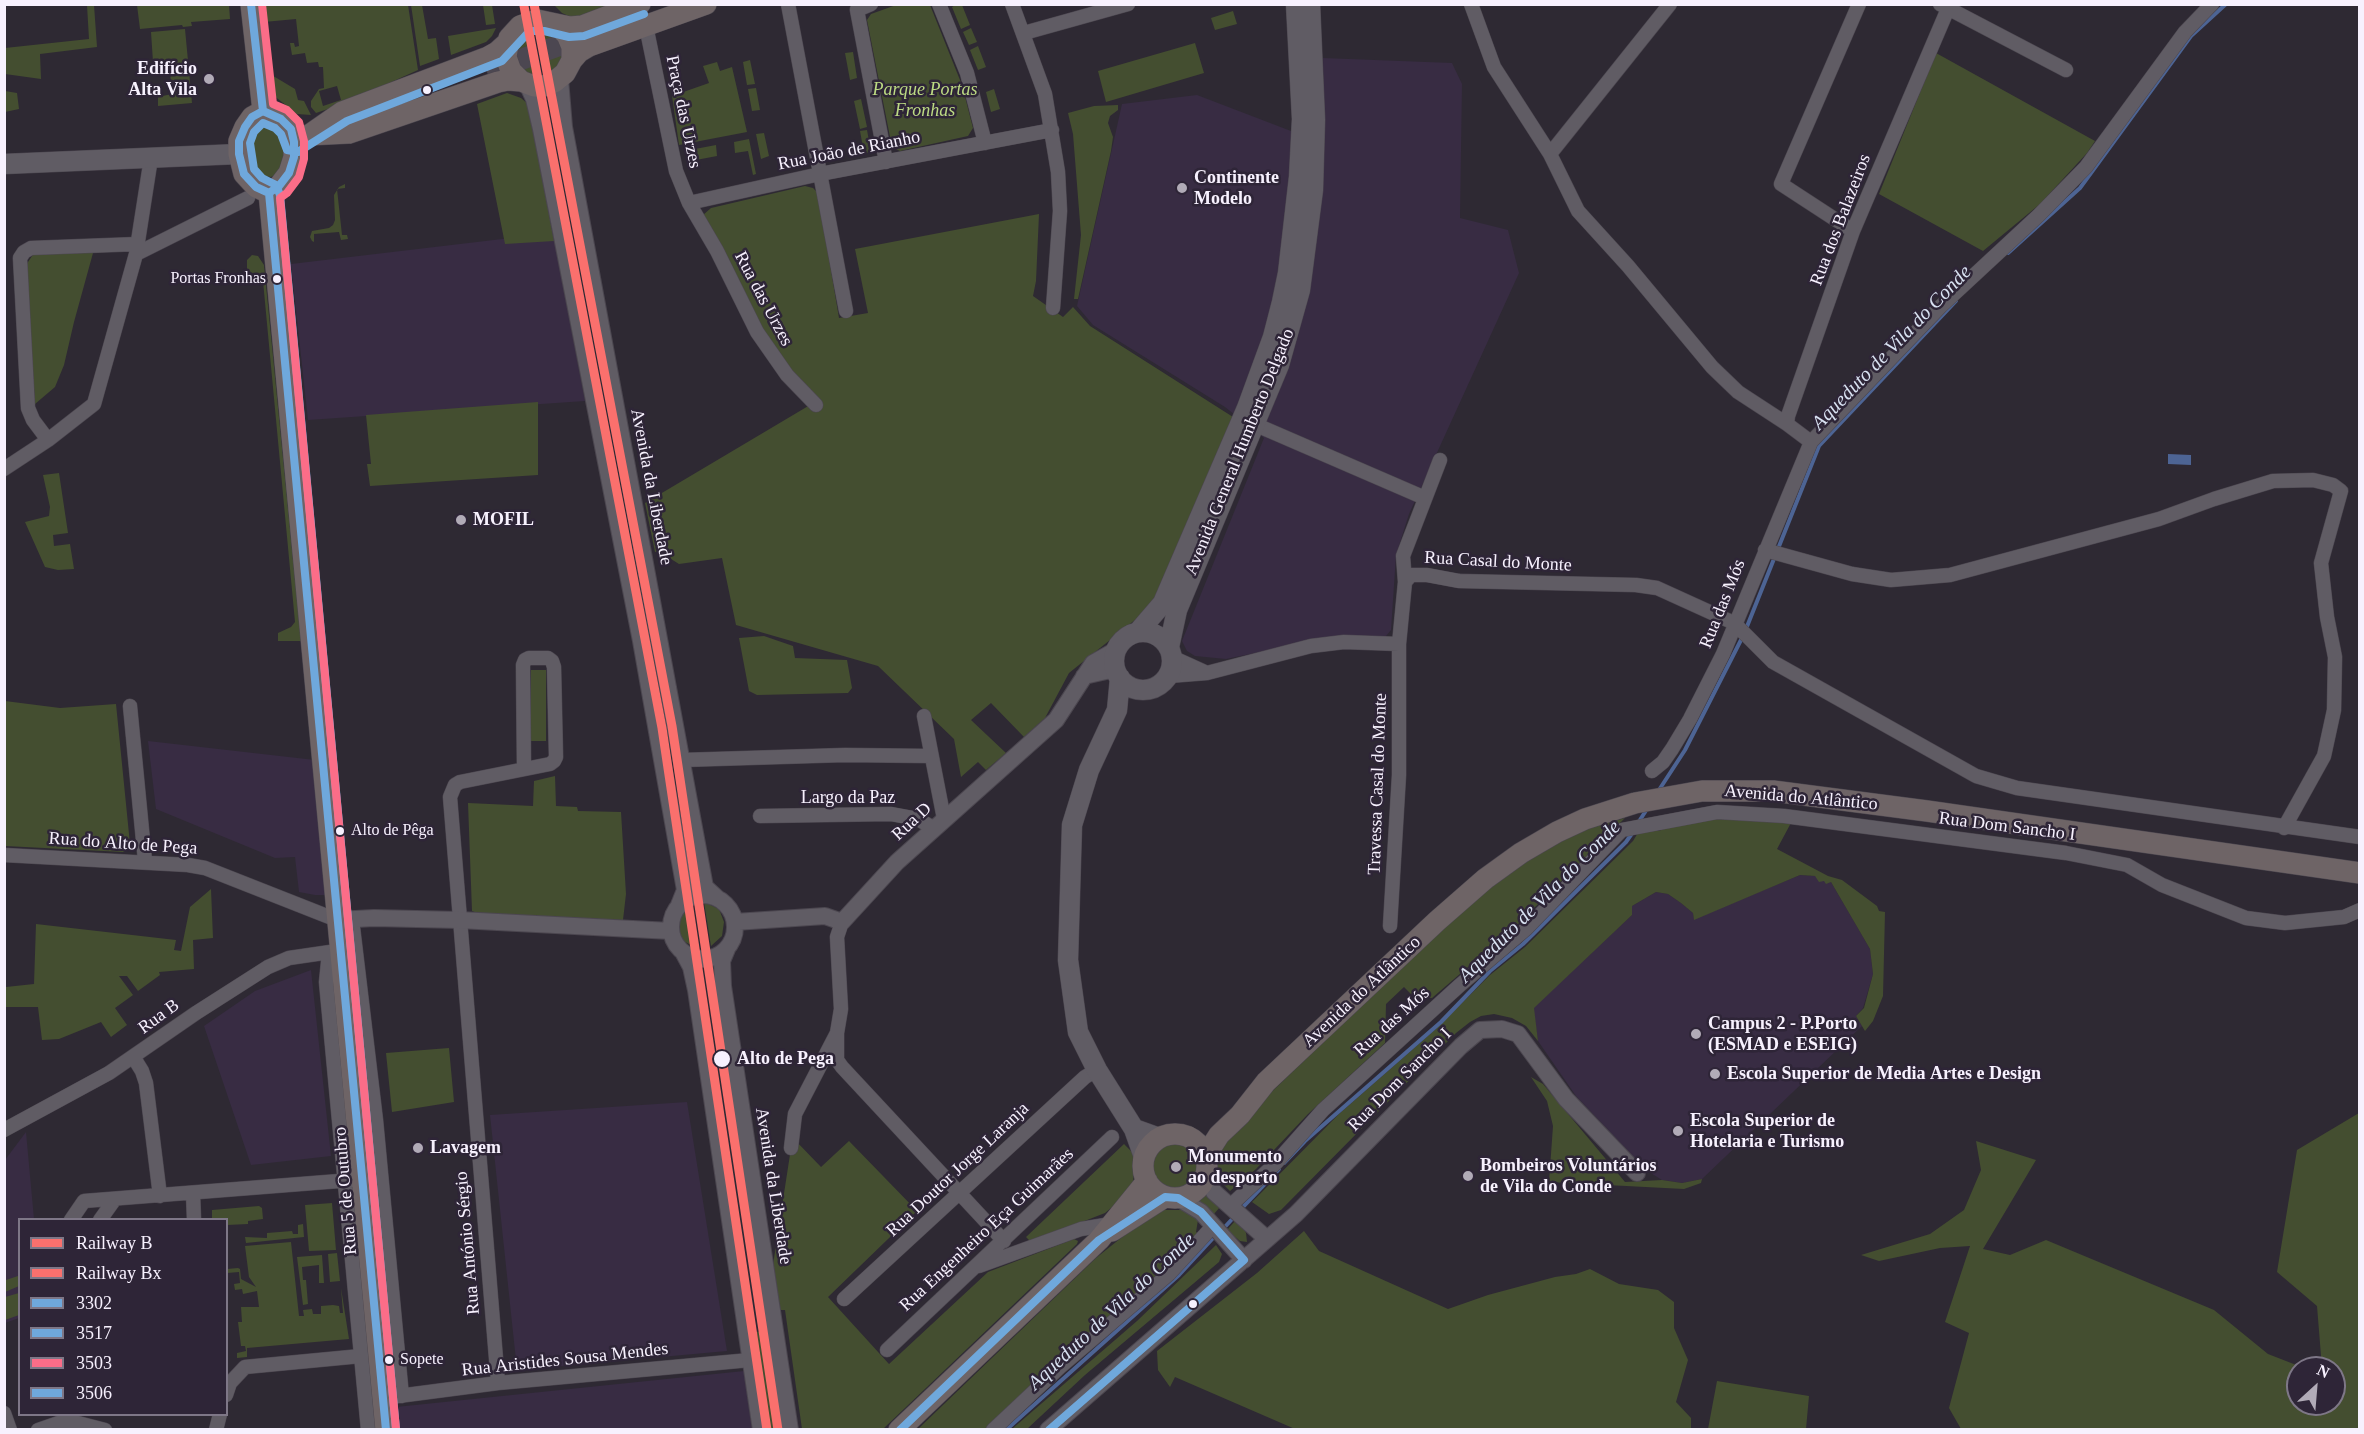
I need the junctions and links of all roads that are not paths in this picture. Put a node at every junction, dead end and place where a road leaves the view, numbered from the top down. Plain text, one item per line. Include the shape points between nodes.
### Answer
1 (251, 4) edge
2 (640, 4) edge
3 (671, 4) edge
4 (706, 4) edge
5 (788, 4) edge
6 (871, 4) edge
7 (939, 4) edge
8 (1012, 4) edge
9 (1128, 4) edge
10 (1296, 4) edge
11 (1310, 4) edge
12 (1471, 4) edge
13 (1670, 4) edge
14 (1859, 4) edge
15 (2212, 4) edge
16 (1946, 6) edge
17 (558, 26) junction
18 (646, 26) junction
19 (1024, 33) junction
20 (588, 35) tunnel mouth
21 (507, 43) junction
22 (572, 60) junction
23 (2066, 70) dead end
24 (487, 72) tunnel mouth
25 (560, 79) junction
26 (524, 83) junction
27 (264, 111) junction
28 (1052, 130) junction
29 (301, 139) junction
30 (985, 143) junction
31 (239, 154) junction
32 (1550, 154) junction
33 (151, 158) junction
34 (886, 162) junction
35 (4, 164) edge
36 (820, 174) junction
37 (269, 193) junction
38 (248, 198) dead end
39 (689, 203) junction
40 (1853, 231) junction
41 (137, 249) junction
42 (1053, 308) dead end
43 (846, 311) dead end
44 (816, 405) dead end
45 (1786, 423) junction
46 (1254, 424) junction
47 (48, 440) junction
48 (1811, 442) junction
49 (1440, 460) dead end
50 (4, 469) edge
51 (1425, 498) junction
52 (1765, 550) junction
53 (1405, 582) junction
54 (1734, 623) junction
55 (1138, 632) junction
56 (1399, 644) junction
57 (1170, 660) junction
58 (1117, 665) junction
59 (1145, 690) junction
60 (130, 706) dead end
61 (1117, 710) junction
62 (924, 716) dead end
63 (931, 756) junction
64 (682, 760) junction
65 (524, 769) junction
66 (1652, 771) dead end
67 (760, 816) dead end
68 (939, 824) junction
69 (1637, 827) joint
70 (2284, 828) junction
71 (2360, 837) edge
72 (4, 855) edge
73 (145, 861) junction
74 (2360, 873) edge
75 (717, 898) junction
76 (679, 905) junction
77 (2360, 910) edge
78 (345, 920) junction
79 (459, 920) junction
80 (735, 922) junction
81 (842, 922) junction
82 (1390, 926) dead end
83 (671, 931) junction
84 (727, 949) junction
85 (335, 951) junction
86 (683, 952) junction
87 (837, 1033) junction
88 (134, 1058) junction
89 (1097, 1070) junction
90 (1266, 1083) junction
91 (367, 1120) junction
92 (1134, 1129) junction
93 (4, 1130) edge
94 (1184, 1136) junction
95 (1112, 1137) dead end
96 (1160, 1138) junction
97 (791, 1148) dead end
98 (1144, 1157) junction
99 (1205, 1166) junction
100 (1637, 1173) dead end
101 (354, 1179) junction
102 (1147, 1181) junction
103 (193, 1193) junction
104 (959, 1193) junction
105 (160, 1196) junction
106 (1172, 1197) junction
107 (115, 1199) junction
108 (374, 1200) junction
109 (1230, 1206) junction
110 (72, 1218) edge
111 (101, 1218) edge
112 (194, 1218) edge
113 (1213, 1226) junction
114 (1105, 1232) junction
115 (1268, 1239) junction
116 (1004, 1241) junction
117 (1244, 1260) junction
118 (975, 1267) junction
119 (844, 1299) dead end
120 (887, 1350) dead end
121 (362, 1356) junction
122 (750, 1360) junction
123 (498, 1383) junction
124 (228, 1389) edge
125 (393, 1397) junction
126 (4, 1413) edge
127 (10, 1430) edge
128 (38, 1430) edge
129 (105, 1430) edge
130 (368, 1430) edge
131 (386, 1430) edge
132 (761, 1430) edge
133 (790, 1430) edge
134 (899, 1430) edge
135 (993, 1430) edge
136 (1048, 1430) edge

1 - 27 main road
2 - 17 main road via 582,26
3 - 20 main road
4 - 18 main road
5 - 36 street
6 - 34 street via 857,10
7 - 30 street via 967,73
8 - 19 street
9 - 19 street
10 - 55 main road, Avenida General Humberto Delgado via 1302,119 1293,240 1282,302 1247,408 1163,603
11 - 46 main road, Avenida General Humberto Delgado via 1315,120 1313,190 1302,275 1288,336
12 - 32 street via 1494,67
13 - 32 street
14 - 40 street via 1781,184
15 - 48 street via 2185,32 2085,167 1941,306
16 - 23 street
16 - 40 street, Rua dos Balazeiros
17 - 21 main road via 545,20 530,21 520,26
17 - 22 main road via 570,41
18 - 22 main road via 589,46
18 - 39 street, Praça das Urzes via 676,171
19 - 28 street via 1045,94
21 - 26 main road via 508,64
21 - 29 main road via 488,57 342,112
22 - 25 main road
24 - 29 main road
25 - 26 main road via 544,86
25 - 64 street, Avenida da Liberdade via 564,127
26 - 29 main road via 498,82 349,133
26 - 76 street via 534,99 543,140 646,664 685,890
27 - 29 main road via 281,119
27 - 31 main road via 252,117 245,128
28 - 30 street, Rua João de Rianho
28 - 42 street via 1060,211
29 - 37 main road via 289,173
30 - 34 street, Rua João de Rianho
31 - 33 main road
31 - 37 main road via 244,174 255,187
32 - 45 street via 1578,211 1712,367 1738,392
33 - 35 main road
33 - 41 street
34 - 36 street, Rua João de Rianho
36 - 39 street, Rua João de Rianho
36 - 43 street
37 - 78 main road, Rua 5 de Outubro
38 - 41 street
39 - 44 street, Rua das Urzes via 757,332 787,375
40 - 45 street, Rua dos Balazeiros
41 - 47 street via 94,404
41 - 47 street via 31,248 21,258 28,408
45 - 48 street
46 - 51 street
46 - 57 main road, Avenida General Humberto Delgado via 1177,610
47 - 50 street
48 - 52 street, Rua das Mós
49 - 51 street
51 - 53 street via 1402,556
52 - 54 street, Rua das Mós
52 - 70 street via 1852,574 1892,580 1950,575 2159,519 2273,481 2333,484 2341,491 2321,563 2335,657 2334,710 2324,756
53 - 54 street, Rua Casal do Monte via 1412,575 1427,575 1459,581 1636,585 1657,588
53 - 56 street, Rua Casal do Monte
54 - 66 street, Rua das Mós via 1690,719 1672,750
54 - 70 street via 1773,662 1976,776 2017,788
55 - 57 main road via 1157,635
55 - 58 main road, Avenida General Humberto Delgado via 1121,641
56 - 57 street via 1344,642 1311,646 1207,673
56 - 82 street, Travessa Casal do Monte via 1399,775
57 - 59 main road via 1162,683
58 - 59 main road via 1126,685
58 - 61 main road
58 - 68 street, Rua D via 1093,663 1056,720
59 - 61 main road
60 - 73 street
61 - 89 main road via 1089,770 1072,825 1068,960 1078,1032
62 - 63 street
63 - 64 street
63 - 68 street
64 - 75 street, Avenida da Liberdade via 705,887
65 - 65 street, Rua António Sérgio via 523,665 529,658 548,658 555,667 556,757 550,764
65 - 79 street, Rua António Sérgio via 460,782 451,792
67 - 68 street, Largo da Paz via 891,814
68 - 81 street, Rua D via 897,862
69 - 77 street, Rua Dom Sancho I via 1717,812 1784,816 2066,853 2127,865 2162,885 2246,918 2285,923 2344,917
69 - 109 street, Rua das Mós via 1622,830 1526,928 1323,1110 1275,1164
70 - 71 street
72 - 73 street, Rua do Alto de Pega
73 - 78 street, Rua do Alto de Pega via 205,868
74 - 90 main road, Avenida do Atlântico via 1782,792 1726,790 1652,799 1578,822 1503,866 1437,921
75 - 76 street via 697,895
75 - 80 street
76 - 83 street
78 - 79 street
78 - 85 main road, Rua 5 de Outubro
78 - 91 street, Rua 5 de Outubro
79 - 83 street
79 - 123 street, Rua António Sérgio
80 - 81 street via 825,916
80 - 84 street
81 - 87 street via 837,937
83 - 86 street
84 - 86 street via 705,959
84 - 133 street, Avenida da Liberdade via 722,961 723,986
85 - 88 street, Rua B via 289,958 268,968
85 - 91 main road, Rua 5 de Outubro
85 - 101 street, Rua 5 de Outubro via 326,982
86 - 122 street via 696,990
87 - 97 street via 795,1114
87 - 104 street via 837,1060 842,1067
88 - 93 street, Rua B
88 - 105 street via 146,1083
89 - 92 main road
89 - 104 street, Rua Doutor Jorge Laranja
90 - 94 main road, Avenida do Atlântico via 1204,1129
90 - 99 main road, Avenida do Atlântico via 1219,1135
91 - 101 main road, Rua 5 de Outubro
91 - 108 street, Rua 5 de Outubro
92 - 96 main road
92 - 98 main road
94 - 96 main road
94 - 99 main road via 1197,1144
95 - 116 street, Rua Engenheiro Eça Guimarães
96 - 98 main road
98 - 102 main road
99 - 106 main road via 1195,1191
99 - 109 street via 1214,1192
100 - 115 street, Rua Dom Sancho I via 1566,1099 1518,1034 1502,1029 1480,1030
101 - 103 street
101 - 108 main road, Rua 5 de Outubro
101 - 121 street, Rua 5 de Outubro
102 - 106 main road via 1151,1188
102 - 114 main road
103 - 105 street
103 - 112 street
104 - 116 street
104 - 119 street, Rua Doutor Jorge Laranja
105 - 107 street
106 - 113 street via 1201,1212
106 - 114 main road
107 - 110 street via 84,1201
107 - 111 street
108 - 125 main road, Rua 5 de Outubro
109 - 115 street
113 - 117 street
113 - 135 street via 1169,1274
114 - 118 street via 1081,1229
114 - 134 main road
115 - 117 street, Rua Dom Sancho I
116 - 118 street, Rua Engenheiro Eça Guimarães
117 - 136 street, Rua Dom Sancho I
118 - 120 street, Rua Engenheiro Eça Guimarães
121 - 124 street via 245,1367
121 - 130 street, Rua 5 de Outubro
122 - 123 street, Rua Aristides Sousa Mendes
122 - 132 street
123 - 125 street, Rua Aristides Sousa Mendes
125 - 131 main road, Rua 5 de Outubro
126 - 127 street
128 - 129 street via 61,1422

